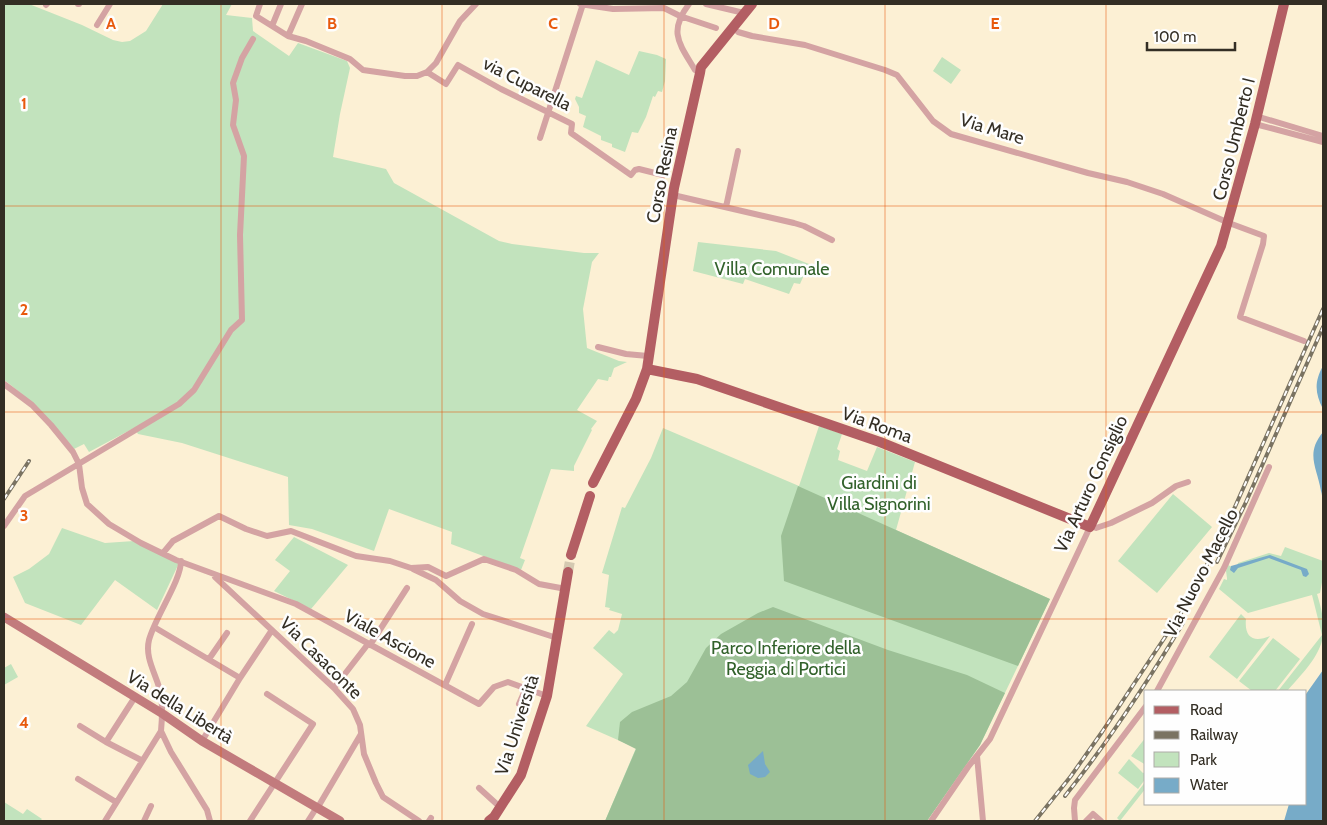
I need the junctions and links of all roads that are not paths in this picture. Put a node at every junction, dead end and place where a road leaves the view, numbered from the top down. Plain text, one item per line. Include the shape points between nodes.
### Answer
1 (110, 4) edge
2 (260, 4) edge
3 (281, 4) edge
4 (302, 4) edge
5 (476, 4) edge
6 (581, 4) edge
7 (689, 4) edge
8 (706, 4) edge
9 (752, 4) edge
10 (1284, 4) edge
11 (744, 13) junction
12 (680, 16) junction
13 (97, 25) dead end
14 (272, 26) junction
15 (716, 28) dead end
16 (738, 32) dead end
17 (288, 36) junction
18 (253, 40) dead end
19 (427, 72) junction
20 (700, 73) junction
21 (548, 112) junction
22 (1255, 120) junction
23 (1323, 136) edge
24 (540, 138) dead end
25 (1323, 142) edge
26 (738, 151) dead end
27 (662, 175) dead end
28 (673, 195) junction
29 (726, 207) junction
30 (1229, 223) junction
31 (832, 240) dead end
32 (1304, 341) dead end
33 (598, 347) dead end
34 (648, 356) junction
35 (647, 369) junction
36 (4, 384) edge
37 (79, 464) junction
38 (1269, 467) dead end
39 (594, 482) dead end
40 (1188, 482) dead end
41 (590, 496) dead end
42 (4, 526) edge
43 (1090, 526) junction
44 (163, 554) junction
45 (571, 556) tunnel mouth
46 (181, 561) junction
47 (411, 568) junction
48 (568, 572) tunnel mouth
49 (213, 574) junction
50 (407, 588) dead end
51 (566, 589) junction
52 (4, 617) edge
53 (472, 624) dead end
54 (154, 626) junction
55 (272, 630) junction
56 (226, 633) dead end
57 (557, 638) junction
58 (369, 645) junction
59 (209, 659) junction
60 (240, 678) junction
61 (445, 685) junction
62 (334, 688) junction
63 (526, 688) junction
64 (1158, 690) edge
65 (267, 694) dead end
66 (547, 696) junction
67 (135, 697) junction
68 (519, 704) dead end
69 (1144, 709) edge
70 (162, 714) junction
71 (80, 726) dead end
72 (161, 731) junction
73 (361, 734) junction
74 (202, 741) junction
75 (106, 742) junction
76 (977, 756) junction
77 (142, 760) junction
78 (968, 767) junction
79 (979, 776) junction
80 (78, 779) dead end
81 (274, 783) junction
82 (479, 788) dead end
83 (116, 802) junction
84 (151, 806) dead end
85 (317, 807) junction
86 (500, 807) junction
87 (105, 821) edge
88 (144, 821) edge
89 (210, 821) edge
90 (250, 821) edge
91 (308, 821) edge
92 (340, 821) edge
93 (419, 821) edge
94 (489, 821) edge
95 (931, 821) edge
96 (984, 821) edge
97 (1075, 821) edge
98 (1086, 821) edge
99 (1101, 821) edge

1 - 13 street
2 - 14 street via 256,16
3 - 14 street
4 - 17 street
5 - 19 street via 460,21 436,63
6 - 12 street via 613,10 664,8
6 - 21 street
7 - 12 street
8 - 11 street
9 - 11 main road, Corso Resina
10 - 22 main road, Corso Umberto I
11 - 20 main road, Corso Resina via 701,67
12 - 15 street
12 - 20 street via 679,42
14 - 17 street
16 - 30 street, Via Mare via 806,45 885,70 897,75 933,121 951,134 1127,182
17 - 19 street via 350,59 363,70 405,76
18 - 37 street via 233,83 236,100 233,125 244,156 240,235 242,320 232,330 194,390 179,404
19 - 21 street, via Cuparella via 446,84 458,65
20 - 28 main road, Corso Resina
21 - 24 street
21 - 27 street, via Cuparella via 572,124 571,133 631,175 639,169
22 - 23 street
22 - 25 street
22 - 30 main road, Corso Umberto I
26 - 29 street
28 - 29 street
28 - 34 main road, Corso Resina
29 - 31 street via 794,222
30 - 32 street, Via Mare via 1264,236 1240,317
30 - 43 main road, Via Arturo Consiglio via 1215,262
33 - 34 street
34 - 35 main road, Corso Resina
35 - 39 main road via 636,399
35 - 43 main road, Via Roma via 697,379 880,442
36 - 37 street via 52,425
37 - 42 street via 25,496
37 - 44 street, Viale Ascione via 87,504 110,524
38 - 64 street, Via Nuovo Macello via 1224,568
40 - 43 street via 1111,523 1096,528
41 - 45 main road
43 - 76 street, Via Arturo Consiglio via 990,739
44 - 46 street, Viale Ascione
44 - 47 street via 173,541 219,516 267,536 291,531 356,556
46 - 49 street, Viale Ascione
46 - 54 street via 181,569
47 - 51 street via 428,567 446,576 484,560 516,570 539,584
47 - 57 street via 436,580 460,601 482,614
48 - 51 main road, Via Università
49 - 55 street, Via Casaconte
49 - 58 street, Viale Ascione via 296,604
50 - 58 street
51 - 57 main road, Via Università
52 - 67 street, Via della Libertà
53 - 61 street
54 - 59 street
54 - 70 street via 148,641 150,663 161,695
55 - 60 street
55 - 62 street, Via Casaconte
56 - 59 street
57 - 66 main road, Via Università
58 - 61 street, Viale Ascione
58 - 62 street
59 - 60 street
60 - 74 street
61 - 63 street, Viale Ascione via 479,704 494,687 508,682
62 - 73 street, Via Casaconte via 353,709
63 - 66 street, Viale Ascione
63 - 68 street
65 - 81 street via 313,724
66 - 86 main road, Via Università via 521,775
67 - 70 street, Via della Libertà
67 - 75 street
69 - 97 street via 1075,800
70 - 72 street
70 - 74 street, Via della Libertà
71 - 75 street
72 - 77 street
72 - 89 street via 207,810
73 - 85 street
73 - 93 street, Via Casaconte via 364,754 383,797
74 - 81 street, Via della Libertà
75 - 77 street
76 - 78 street, Via Arturo Consiglio
76 - 79 street
77 - 83 street
78 - 79 street
78 - 95 street, Via Arturo Consiglio
79 - 96 street
80 - 83 street
81 - 85 street, Via della Libertà
81 - 90 street
82 - 86 street
83 - 87 street
84 - 88 street
85 - 91 street
85 - 92 street, Via della Libertà
86 - 94 main road, Via Università
98 - 99 street via 1093,814

